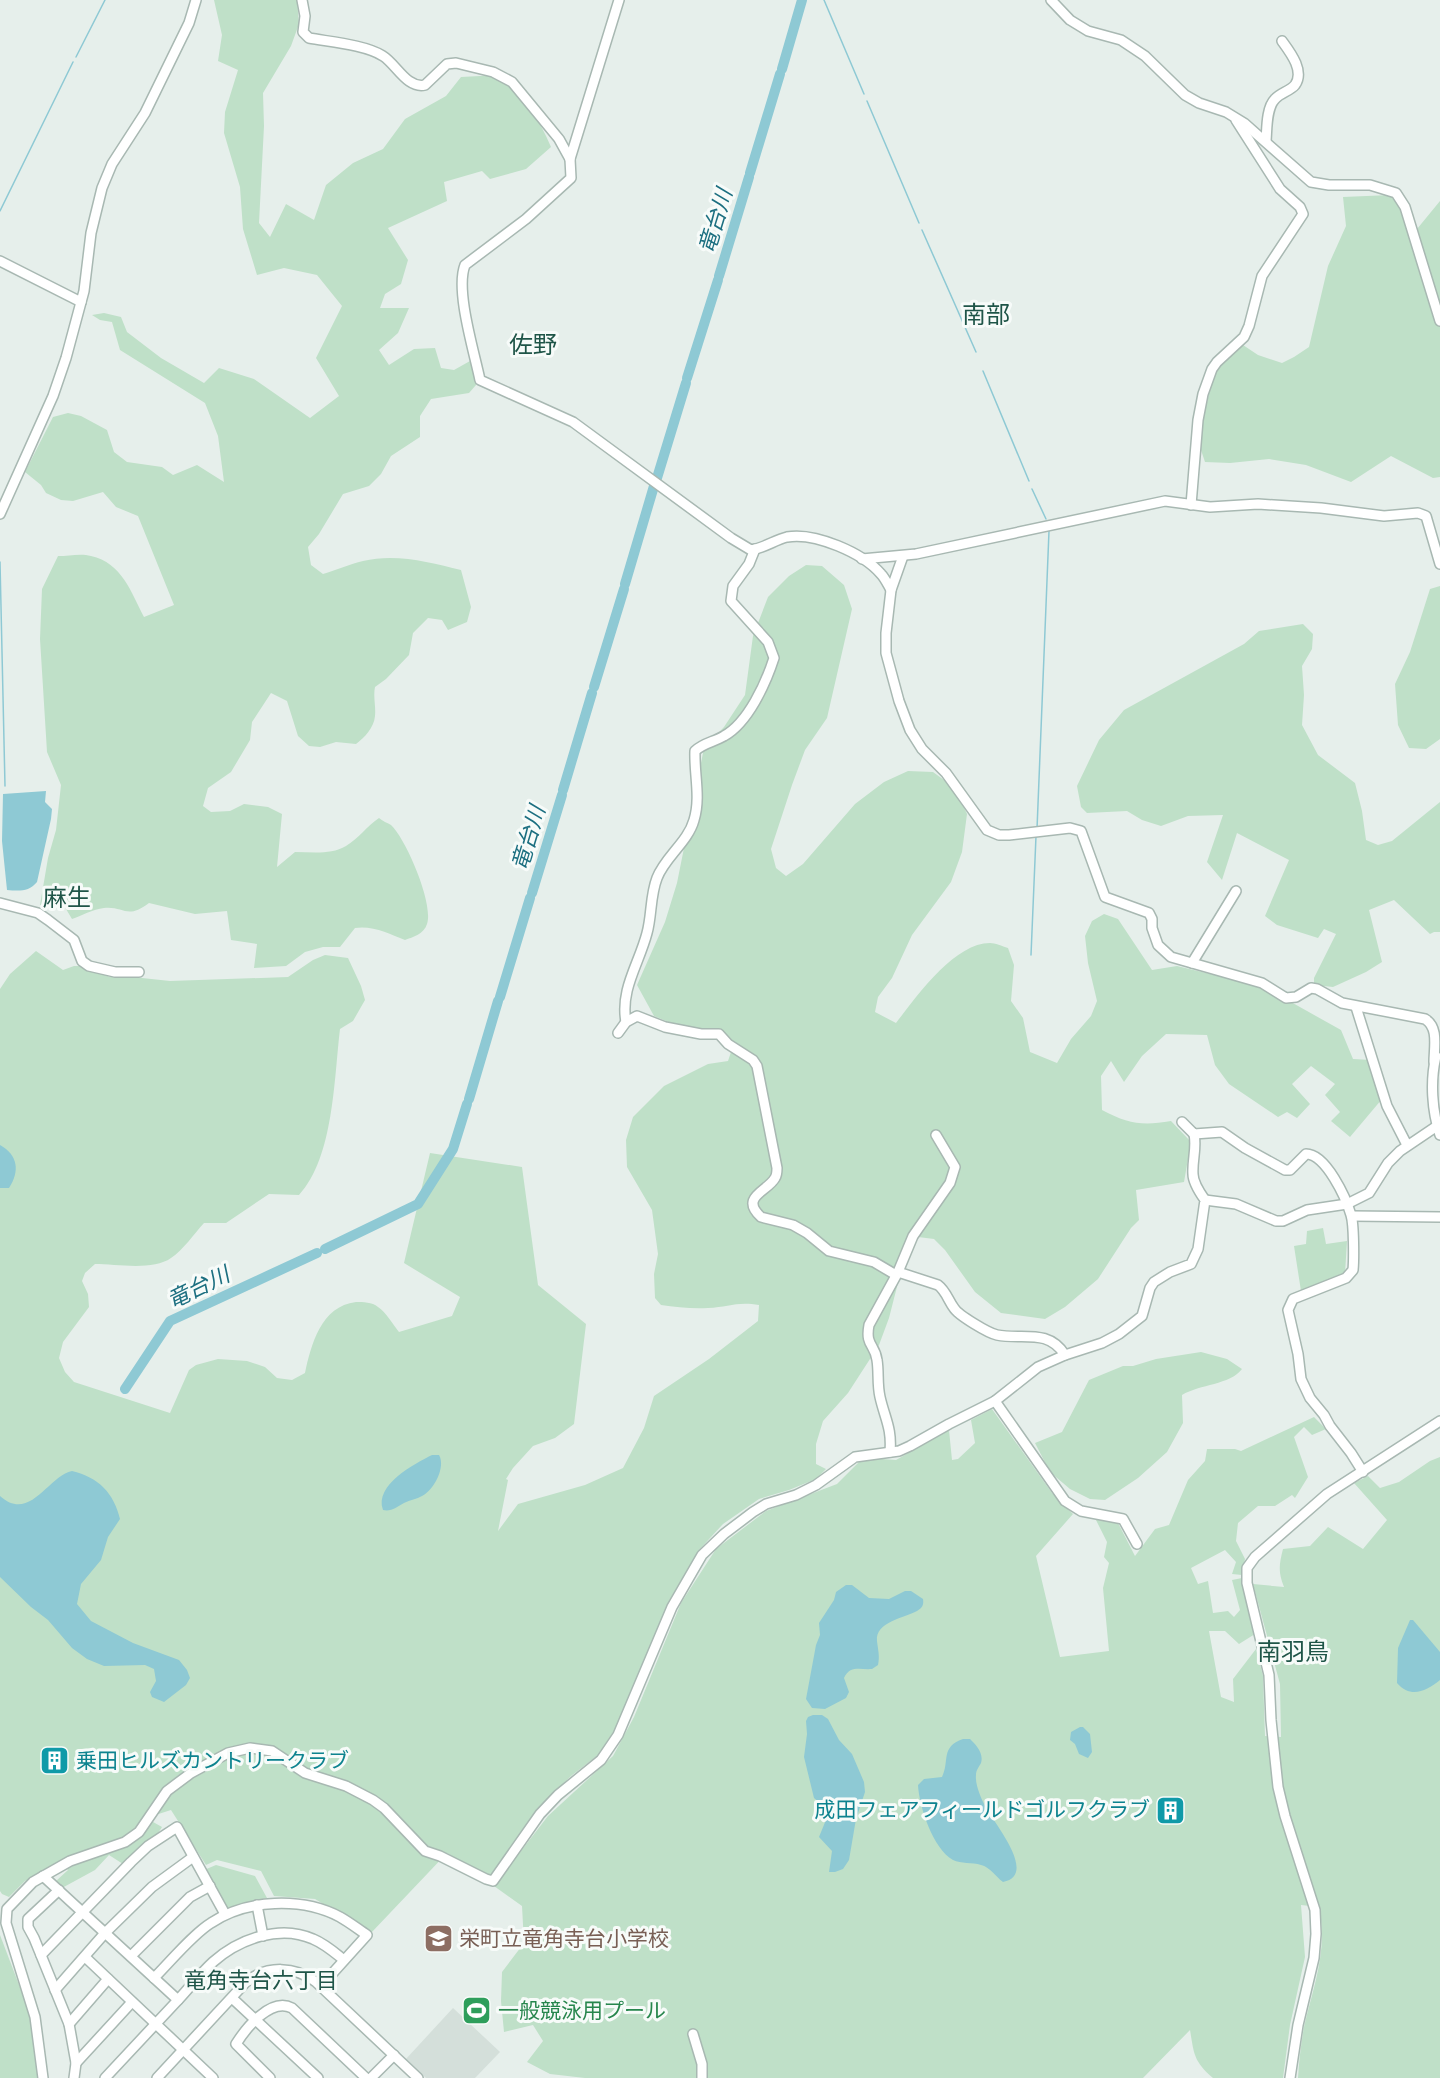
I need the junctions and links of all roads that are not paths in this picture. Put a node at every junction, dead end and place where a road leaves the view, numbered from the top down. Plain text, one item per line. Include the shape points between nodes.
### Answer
1 (196, 0) edge
2 (302, 0) edge
3 (620, 0) edge
4 (1051, 0) edge
5 (1282, 41) dead end
6 (1233, 116) junction
7 (1266, 141) junction
8 (570, 159) junction
9 (0, 261) edge
10 (81, 302) junction
11 (1440, 321) edge
12 (1191, 505) junction
13 (0, 514) edge
14 (754, 549) junction
15 (903, 556) junction
16 (862, 559) junction
17 (1440, 564) edge
18 (891, 590) junction
19 (1236, 891) dead end
20 (0, 903) edge
21 (1192, 963) junction
22 (139, 972) dead end
23 (1356, 1006) junction
24 (626, 1022) junction
25 (618, 1033) dead end
26 (1440, 1036) edge
27 (1434, 1062) junction
28 (1182, 1122) dead end
29 (1438, 1131) edge
30 (1194, 1134) junction
31 (936, 1135) dead end
32 (1407, 1146) junction
33 (1205, 1200) junction
34 (1347, 1204) junction
35 (1352, 1216) junction
36 (1440, 1217) edge
37 (897, 1274) junction
38 (1065, 1355) junction
39 (995, 1401) junction
40 (1440, 1421) edge
41 (890, 1452) junction
42 (1363, 1472) junction
43 (1137, 1544) dead end
44 (193, 1857) junction
45 (43, 1876) junction
46 (210, 1886) junction
47 (59, 1890) junction
48 (257, 1905) junction
49 (82, 1912) junction
50 (225, 1914) junction
51 (105, 1934) junction
52 (263, 1936) junction
53 (41, 1955) junction
54 (131, 1956) junction
55 (85, 1957) junction
56 (344, 1960) junction
57 (154, 1978) junction
58 (108, 1979) junction
59 (321, 1986) junction
60 (55, 1990) junction
61 (232, 1998) junction
62 (178, 2000) junction
63 (132, 2002) junction
64 (256, 2020) junction
65 (69, 2024) junction
66 (156, 2025) junction
67 (693, 2034) dead end
68 (182, 2049) junction
69 (394, 2055) junction
70 (76, 2063) junction
71 (207, 2076) edge
72 (43, 2078) edge
73 (74, 2078) edge
74 (105, 2078) edge
75 (157, 2078) edge
76 (270, 2078) edge
77 (318, 2078) edge
78 (366, 2078) edge
79 (371, 2078) edge
80 (418, 2078) edge
81 (702, 2078) edge
82 (1290, 2078) edge

1 - 10 street via 189,23 145,113 112,164 102,188
2 - 8 street via 303,32 309,38 383,56 420,86 447,64 456,63 493,72 512,82 559,139
3 - 8 street
4 - 6 street via 1070,20 1088,31 1121,40 1145,56 1185,95
5 - 7 street via 1295,62 1298,76 1294,86 1271,105
6 - 7 street
6 - 12 street via 1280,189 1303,214 1262,276 1244,337 1212,369 1197,420
7 - 11 street via 1311,182 1370,185 1396,193 1405,207
8 - 14 street via 569,182 465,265 460,276 480,380 573,422 731,538
9 - 10 street
10 - 13 street via 53,396
12 - 15 street via 1166,501
12 - 17 street via 1258,504 1384,516 1418,513 1426,516
14 - 16 street via 803,536 828,542
14 - 24 street via 745,571 733,586 731,601 764,637 774,658 743,720 725,736 695,751 698,806 693,823 657,877 647,933 623,1006
15 - 16 street
15 - 18 street
16 - 18 street via 883,576
18 - 21 street via 886,653 910,730 987,830 1009,835 1070,828 1082,831 1105,897 1149,913 1158,945 1164,952
19 - 21 street
20 - 22 street via 38,913 48,920 74,940 82,961 89,966
21 - 23 street via 1262,983 1286,998 1311,988
23 - 27 street via 1429,1021 1434,1032
23 - 32 street via 1387,1106
24 - 25 street
24 - 37 street via 636,1016 665,1027 719,1034 753,1060 761,1081 777,1168 775,1179 756,1194 753,1203 757,1214 793,1225 829,1251 873,1262
26 - 27 street
27 - 29 street via 1432,1083
28 - 30 street
29 - 32 street
30 - 33 street via 1192,1175
30 - 34 street via 1222,1132 1285,1170 1311,1154 1337,1181
31 - 37 street via 955,1167 954,1174 913,1236
32 - 34 street via 1388,1163 1369,1193
33 - 34 street via 1236,1204 1276,1221 1307,1210
33 - 38 street via 1198,1249 1191,1264 1154,1281 1142,1316 1119,1334
34 - 35 street
35 - 36 street
35 - 42 street via 1351,1274 1299,1295 1288,1310 1301,1379 1310,1398
37 - 38 street via 938,1285 958,1314 996,1335 1050,1340
37 - 41 street via 869,1325 867,1338 877,1356
38 - 39 street via 1032,1371
39 - 41 street via 910,1446
39 - 43 street via 1065,1501 1082,1511 1123,1519
40 - 42 street
41 - 45 street via 859,1456 816,1485 766,1504 702,1555 672,1607 608,1751 540,1814 494,1881 425,1851 373,1800 346,1786 305,1773 272,1751 250,1748 228,1753 167,1791 139,1832 126,1842 70,1861
42 - 82 street via 1327,1494 1247,1568 1269,1676 1278,1787 1315,1910 1314,1958
44 - 46 street
44 - 49 street via 177,1827 148,1846
44 - 51 street via 152,1887
45 - 47 street
45 - 72 street via 7,1909 6,1923 35,2017
46 - 50 street
46 - 54 street via 190,1897
47 - 49 street
47 - 53 street via 28,1919
48 - 50 street
48 - 52 street
48 - 56 street via 296,1904 329,1912 367,1935
49 - 51 street
49 - 53 street
50 - 57 street via 208,1924
51 - 54 street
51 - 55 street
52 - 56 street via 284,1933 310,1938
52 - 62 street via 234,1947 213,1962
53 - 60 street
54 - 57 street
55 - 58 street
55 - 60 street
56 - 59 street
57 - 62 street
58 - 63 street
58 - 65 street
59 - 61 street via 303,1974 277,1969 252,1977
59 - 69 street
60 - 65 street
61 - 64 street
61 - 68 street
62 - 66 street
63 - 66 street
63 - 70 street
64 - 76 street via 237,2047
64 - 77 street
64 - 78 street via 268,2008 292,2008
65 - 70 street
66 - 68 street
66 - 74 street
67 - 81 street
68 - 71 street
68 - 75 street
69 - 79 street
69 - 80 street
70 - 73 street

